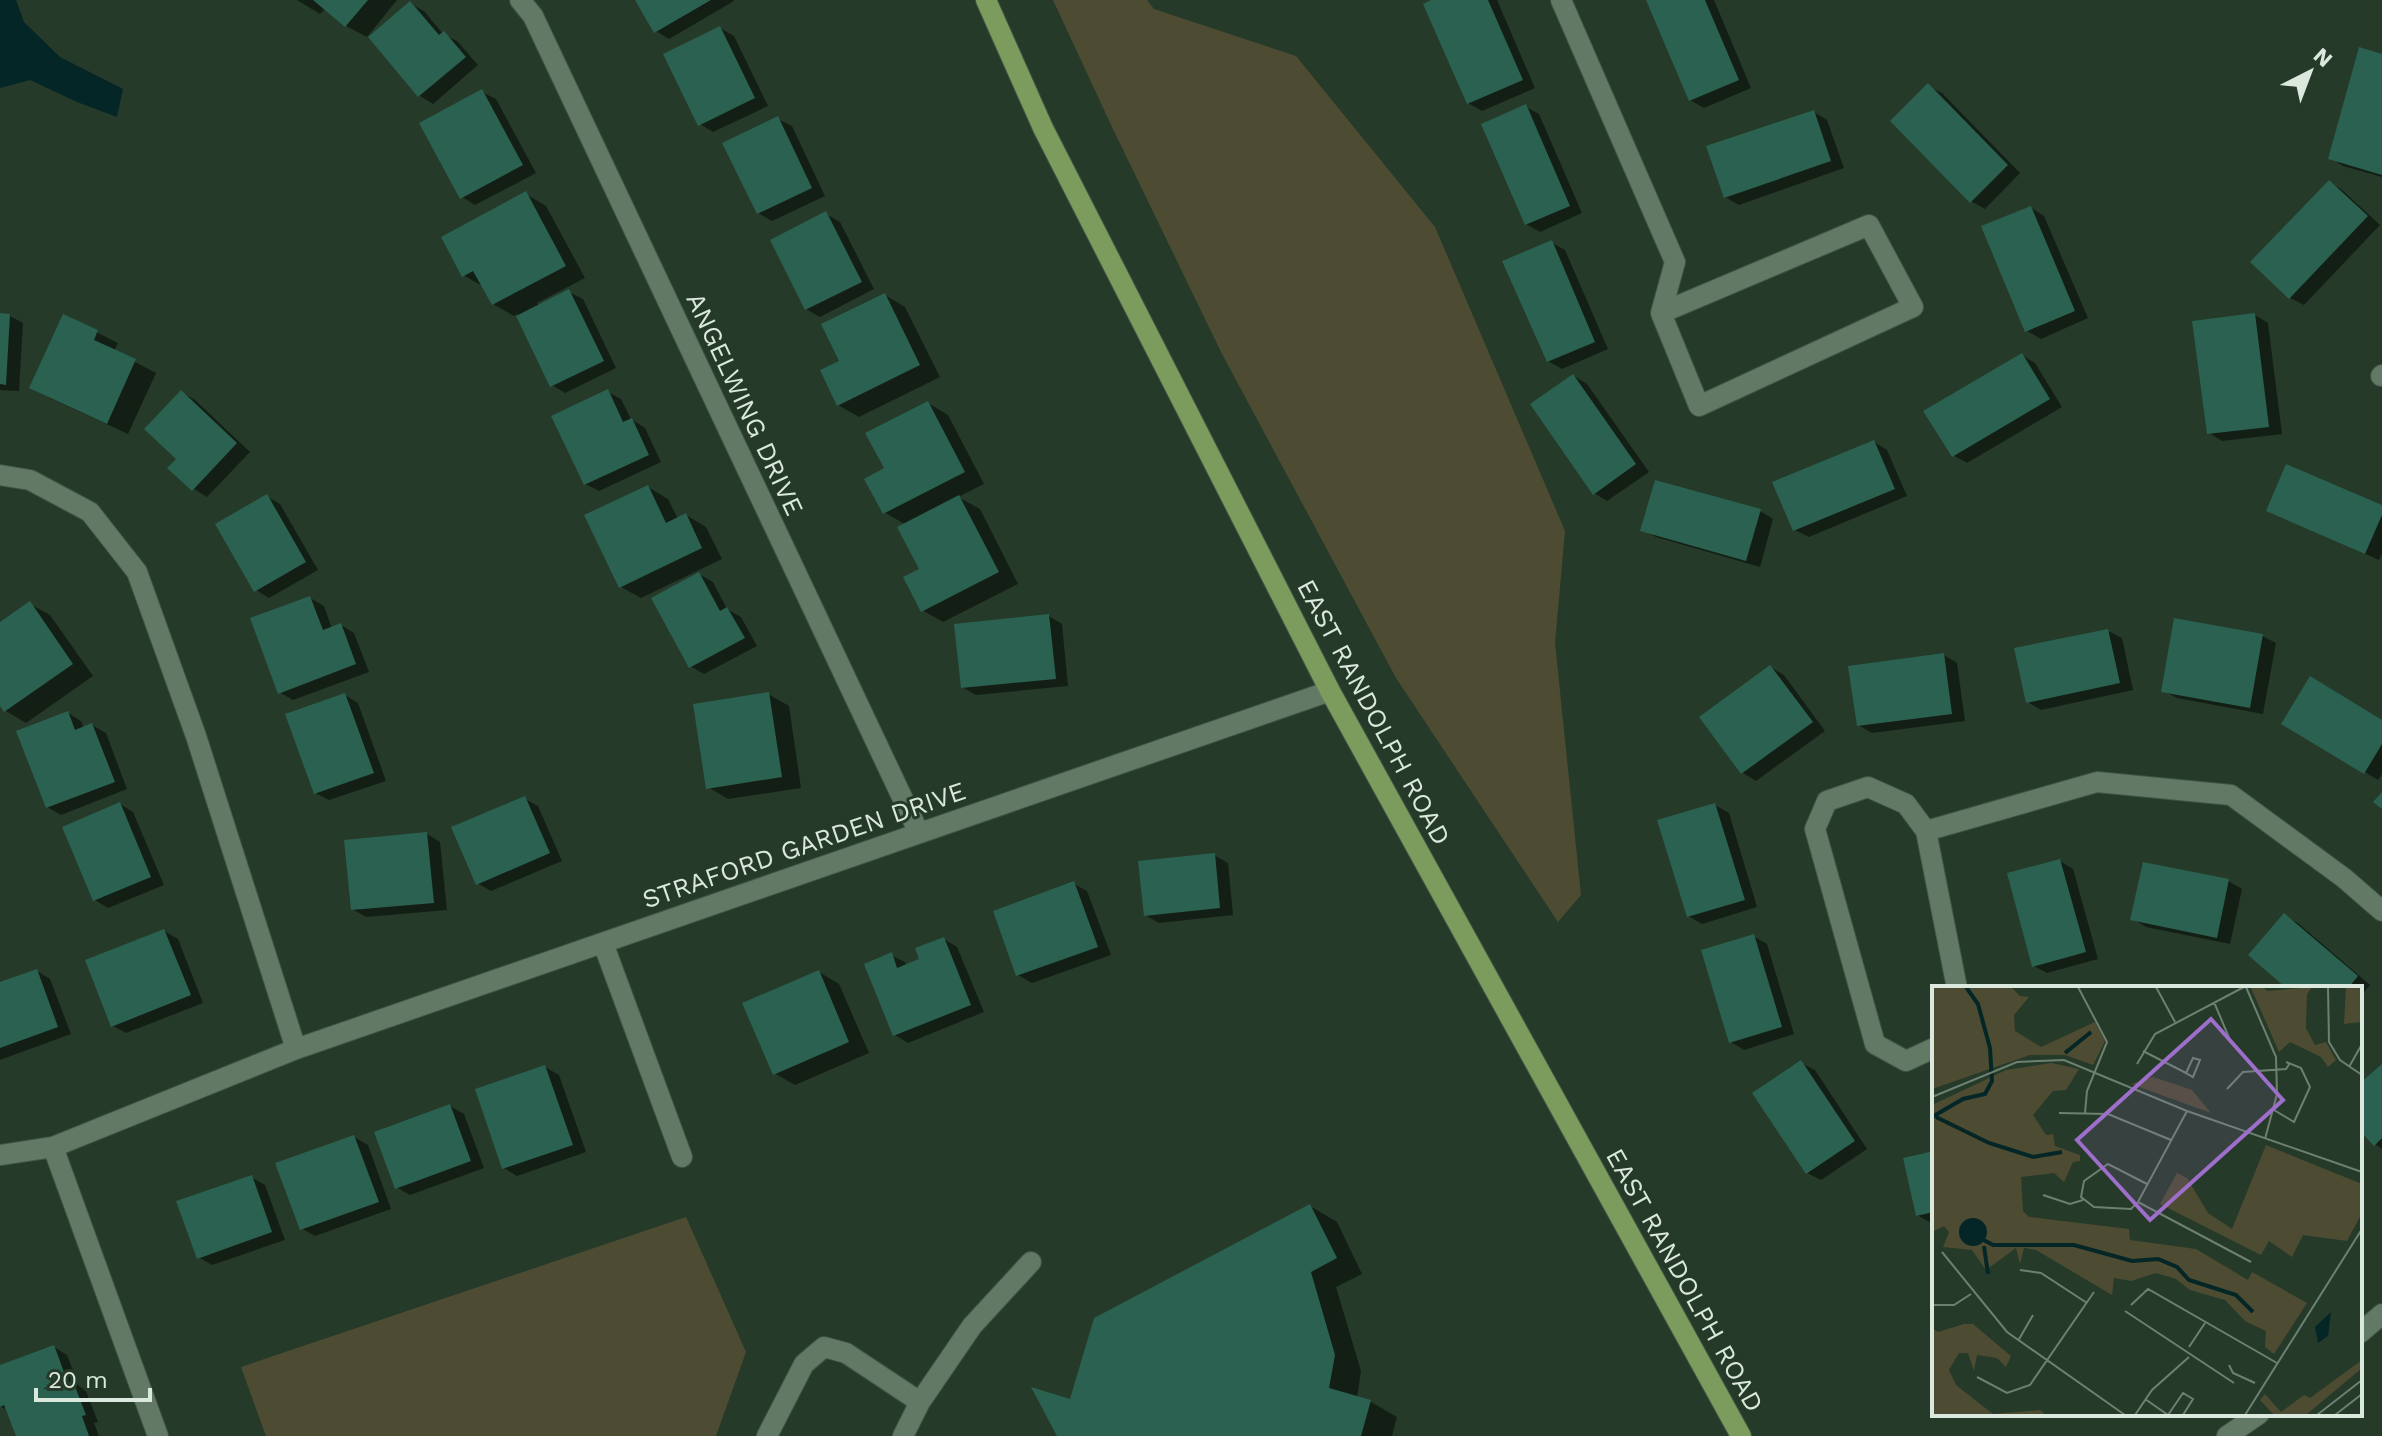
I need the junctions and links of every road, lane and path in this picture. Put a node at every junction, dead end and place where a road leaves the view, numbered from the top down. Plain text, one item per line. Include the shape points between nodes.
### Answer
1 (520, 0) edge
2 (986, 0) edge
3 (1561, 0) edge
4 (1661, 313) junction
5 (0, 475) edge
6 (1330, 691) junction
7 (1926, 831) junction
8 (919, 833) junction
9 (2382, 911) edge
10 (603, 943) junction
11 (1957, 986) edge
12 (296, 1049) junction
13 (1932, 1049) edge
14 (53, 1147) junction
15 (0, 1155) edge
16 (682, 1157) dead end
17 (1031, 1262) dead end
18 (2382, 1314) edge
19 (2362, 1331) edge
20 (920, 1402) junction
21 (2256, 1416) edge
22 (158, 1436) edge
23 (767, 1436) edge
24 (903, 1436) edge
25 (1741, 1436) edge
26 (2227, 1436) edge

1 - 8 street, ANGELWING DRIVE via 533,16
2 - 6 main road, EAST RANDOLPH ROAD via 1043,128
3 - 4 street via 1675,262
4 - 4 street via 1699,406 1913,307 1869,225
5 - 12 street via 30,480 90,512 137,572 196,736
6 - 8 street, STRAFORD GARDEN DRIVE
6 - 25 main road, EAST RANDOLPH ROAD
7 - 9 street via 2097,782 2231,795
7 - 11 street
7 - 13 street via 1906,804 1868,787 1827,801 1815,829 1875,1044 1906,1061
8 - 10 street, STRAFORD GARDEN DRIVE
10 - 12 street, STRAFORD GARDEN DRIVE
10 - 16 street
12 - 14 street, STRAFORD GARDEN DRIVE
14 - 15 street, STRAFORD GARDEN DRIVE
14 - 22 street
17 - 20 street via 972,1326
18 - 19 street
20 - 23 street via 846,1353 824,1347 804,1364
20 - 24 street
21 - 26 street

